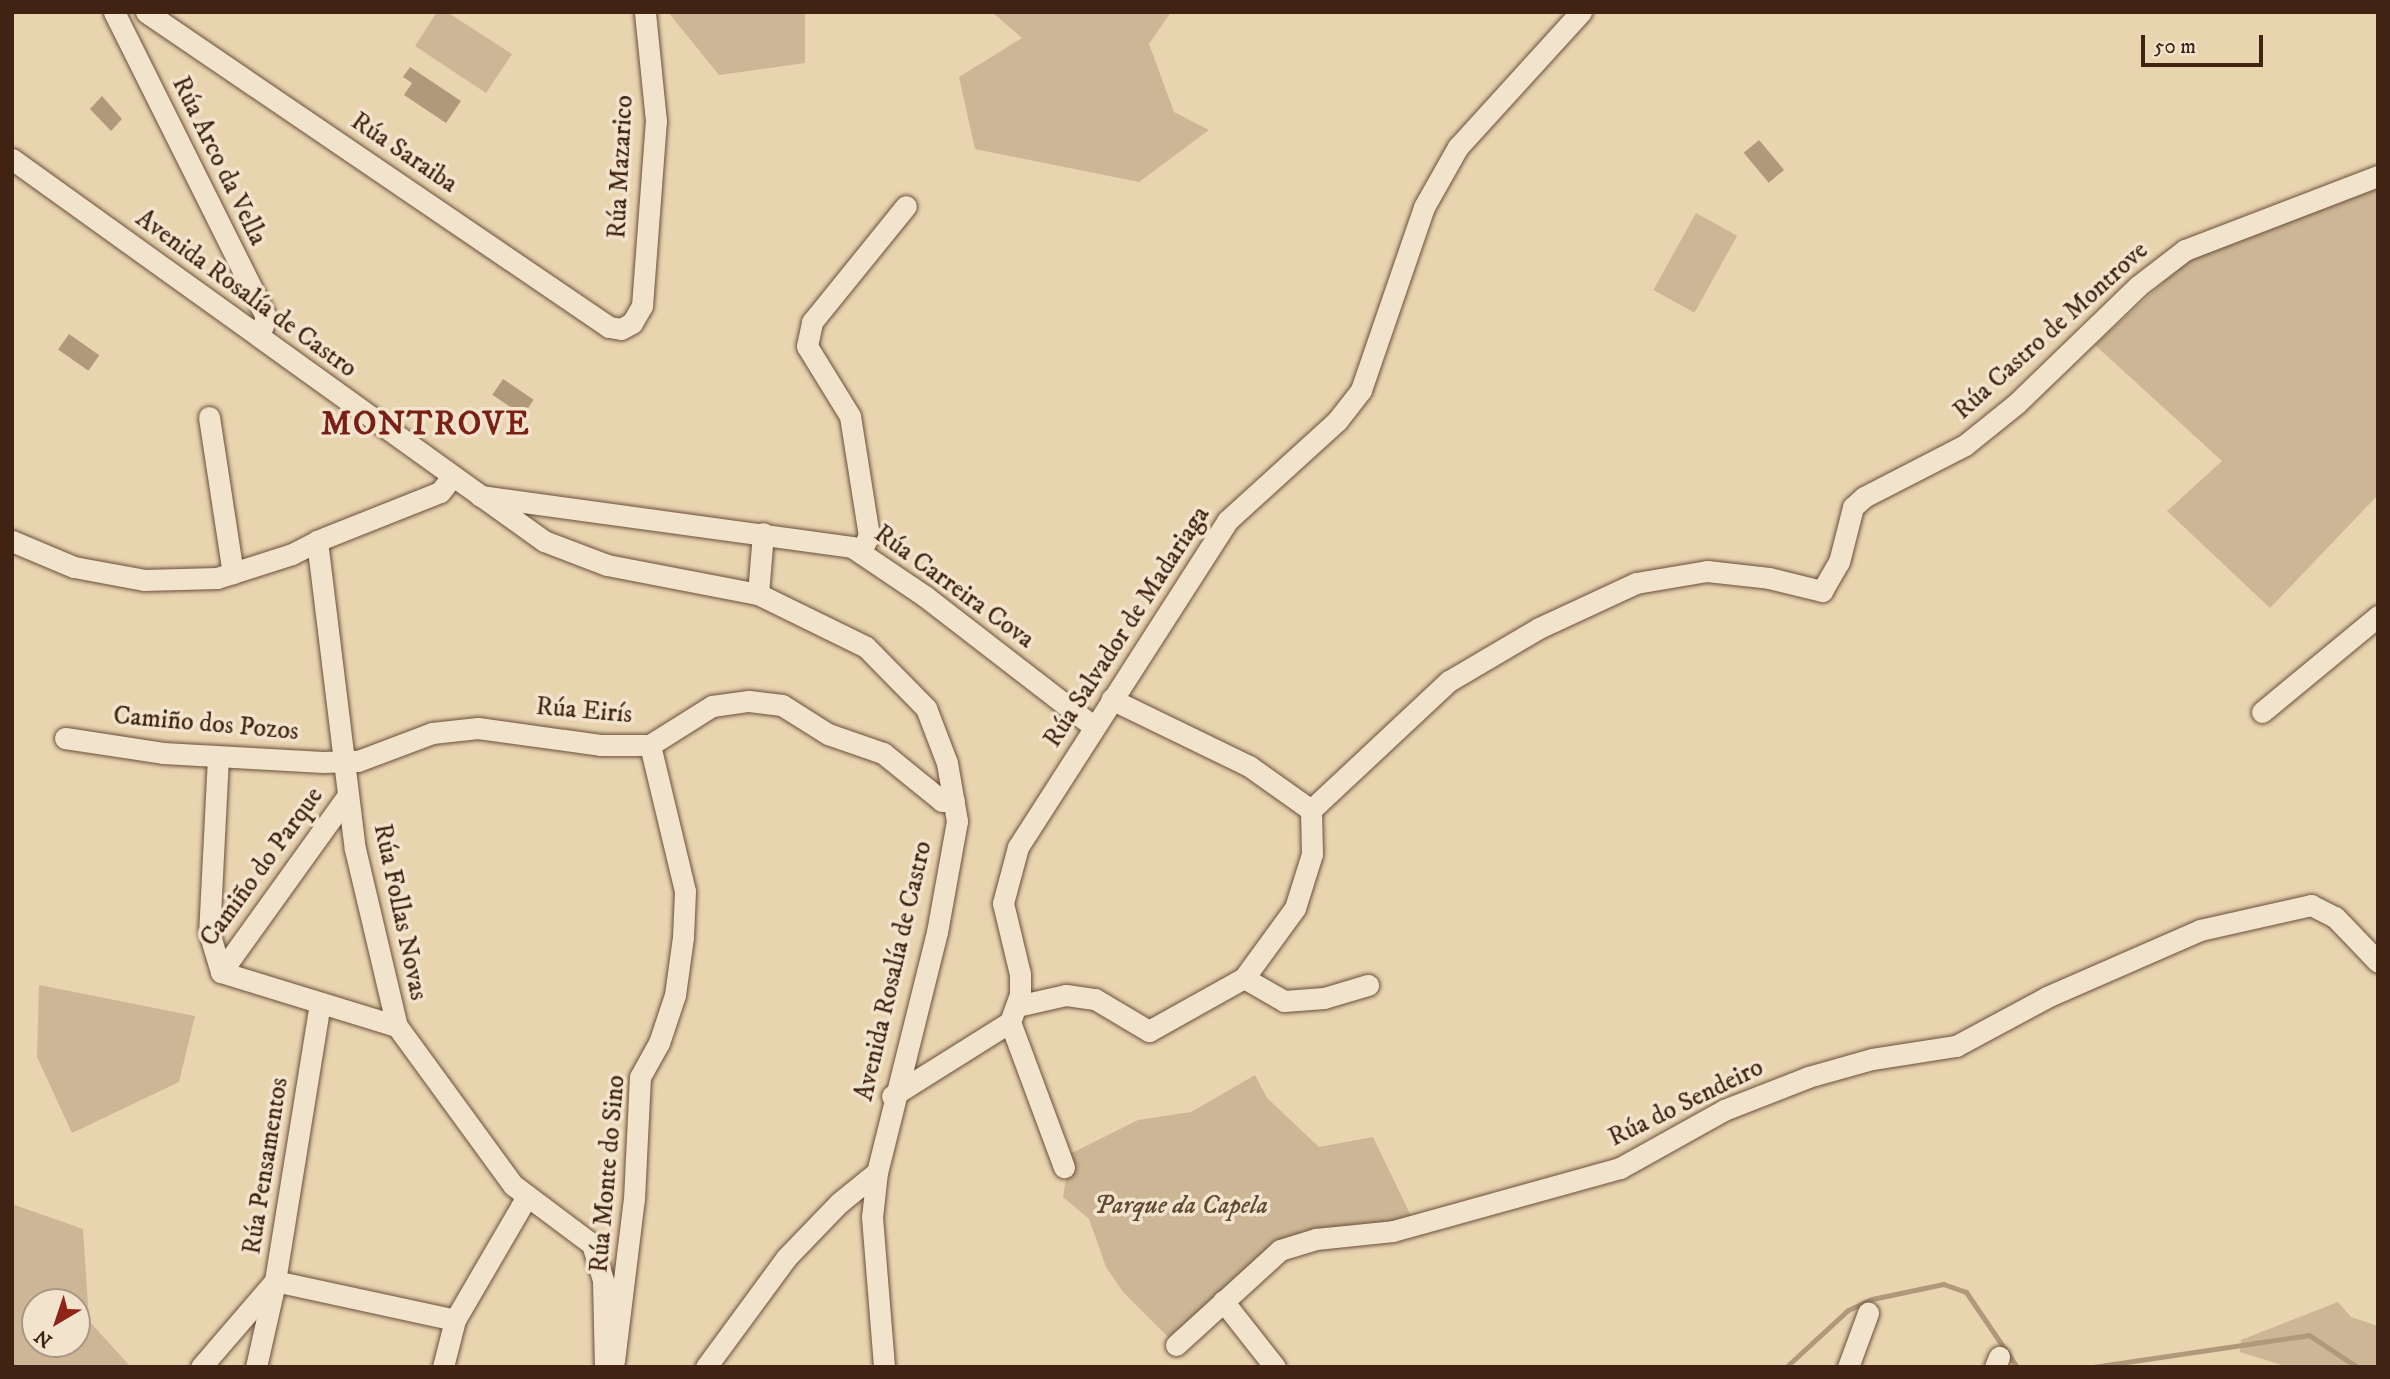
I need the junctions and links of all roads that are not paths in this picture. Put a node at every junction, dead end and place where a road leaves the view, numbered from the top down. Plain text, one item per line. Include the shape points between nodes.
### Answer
1 (114, 12) edge
2 (146, 12) edge
3 (645, 12) edge
4 (1581, 12) edge
5 (12, 159) edge
6 (2378, 176) edge
7 (906, 206) dead end
8 (632, 323) joint
9 (259, 336) junction
10 (209, 417) dead end
11 (451, 478) junction
12 (476, 495) junction
13 (763, 533) junction
14 (12, 541) edge
15 (317, 541) junction
16 (860, 552) junction
17 (233, 573) junction
18 (758, 594) junction
19 (2378, 616) edge
20 (1111, 699) junction
21 (2262, 712) dead end
22 (1094, 727) junction
23 (65, 738) dead end
24 (650, 745) junction
25 (218, 757) junction
26 (343, 760) junction
27 (348, 795) junction
28 (954, 801) junction
29 (1311, 810) junction
30 (2378, 962) edge
31 (221, 972) junction
32 (1244, 978) junction
33 (1368, 985) dead end
34 (320, 1003) junction
35 (1013, 1014) junction
36 (397, 1027) junction
37 (892, 1096) junction
38 (1064, 1167) dead end
39 (877, 1172) junction
40 (526, 1198) junction
41 (275, 1281) junction
42 (1223, 1301) junction
43 (1868, 1313) dead end
44 (455, 1320) junction
45 (1176, 1345) dead end
46 (201, 1367) edge
47 (256, 1367) edge
48 (443, 1367) edge
49 (605, 1367) edge
50 (613, 1367) edge
51 (706, 1367) edge
52 (884, 1367) edge
53 (1275, 1367) edge
54 (1848, 1367) edge

1 - 9 street, Rúa Arco da Vella via 266,317
2 - 8 street, Rúa Saraiba via 609,327 621,330
3 - 8 street, Rúa Mazarico via 656,121 642,306
4 - 20 street, Rúa Salvador de Madariaga via 1451,159 1424,207 1361,390 1337,421 1227,521
5 - 9 street, Avenida Rosalía de Castro
6 - 29 street, Rúa Castro de Montrove via 2185,250 2138,286 2016,404 1965,445 1853,507 1839,562 1822,591 1769,578 1707,571 1636,583 1539,628 1450,681
7 - 16 street via 812,321 807,346 850,416 870,536
9 - 11 street, Avenida Rosalía de Castro
10 - 17 street
11 - 12 street, Avenida Rosalía de Castro
11 - 15 street via 440,492
12 - 13 street, Rúa Carreira Cova
12 - 18 street, Avenida Rosalía de Castro via 544,541 607,565
13 - 16 street, Rúa Carreira Cova
13 - 18 street
14 - 17 street via 74,567 144,580
15 - 17 street
15 - 26 street, Rúa Follas Novas
16 - 22 street, Rúa Carreira Cova
18 - 28 street, Avenida Rosalía de Castro via 866,647 898,676 926,708 947,763
19 - 21 street
20 - 22 street, Rúa Salvador de Madariaga
20 - 29 street via 1250,766
22 - 35 street, Rúa Salvador de Madariaga via 1018,847 1003,903 1020,974
23 - 25 street, Camiño dos Pozos
24 - 26 street, Rúa Eirís via 600,744 478,728 432,733 358,761
24 - 28 street, Rúa Eirís via 712,706 749,701 782,705 828,734 883,753 942,801
24 - 50 street, Rúa Monte do Sino via 685,891 683,937 675,995 659,1043 640,1077 634,1199
25 - 26 street, Camiño dos Pozos
25 - 31 street via 209,932
26 - 27 street, Rúa Follas Novas
27 - 31 street, Camiño do Parque
27 - 36 street, Rúa Follas Novas via 355,849
28 - 37 street, Avenida Rosalía de Castro via 957,821 937,932
29 - 32 street via 1312,854 1295,908
30 - 42 street, Rúa do Sendeiro via 2324,908 2298,905 2243,917 2137,955 1956,1046 1872,1059 1763,1094 1620,1168 1393,1231 1315,1239 1280,1250
31 - 34 street
32 - 33 street via 1284,1000 1324,998
32 - 35 street via 1149,1031 1095,999 1066,995
34 - 36 street
34 - 41 street, Rúa Pensamentos
35 - 37 street
35 - 38 street
36 - 40 street, Rúa Follas Novas
37 - 39 street, Avenida Rosalía de Castro
39 - 51 street via 839,1203 786,1258
39 - 52 street, Avenida Rosalía de Castro via 872,1217
40 - 44 street
40 - 49 street, Rúa Follas Novas via 592,1244 603,1280
41 - 44 street, Rúa Pensamentos
41 - 46 street
41 - 47 street
42 - 45 street, Rúa do Sendeiro
42 - 53 street
43 - 54 street
44 - 48 street

